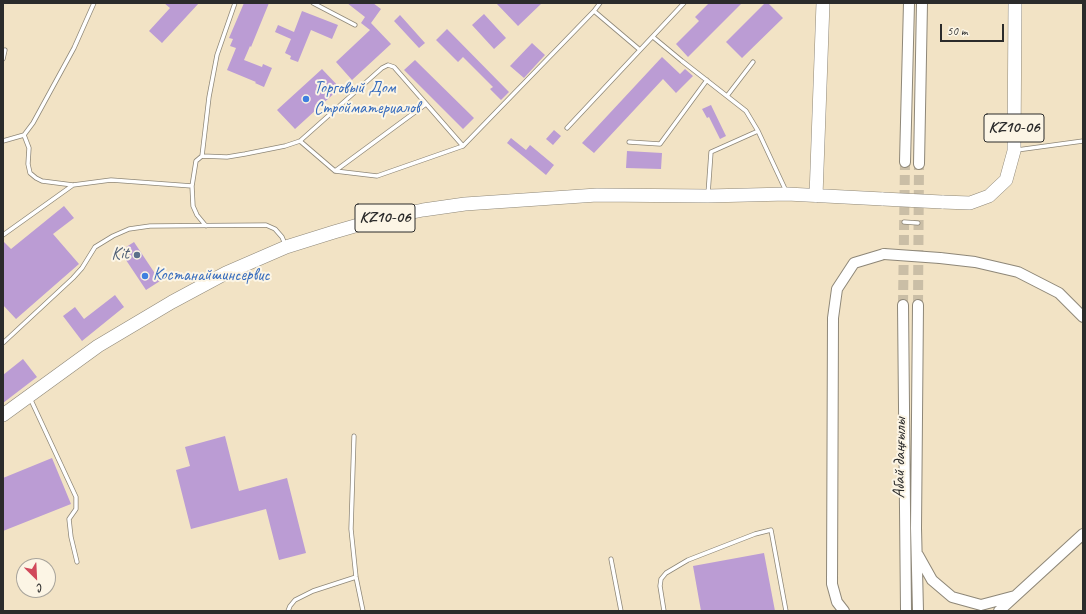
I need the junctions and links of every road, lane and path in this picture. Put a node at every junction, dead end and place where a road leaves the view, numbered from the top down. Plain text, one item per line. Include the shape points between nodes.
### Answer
1 (94, 3) edge
2 (235, 3) edge
3 (313, 3) edge
4 (600, 3) edge
5 (684, 3) edge
6 (823, 3) edge
7 (909, 3) edge
8 (922, 3) edge
9 (1015, 3) edge
10 (594, 11) junction
11 (355, 25) dead end
12 (653, 37) junction
13 (6, 50) dead end
14 (640, 50) junction
15 (3, 59) edge
16 (753, 62) dead end
17 (707, 80) junction
18 (727, 96) junction
19 (426, 104) junction
20 (567, 128) dead end
21 (758, 131) junction
22 (24, 135) junction
23 (3, 141) edge
24 (300, 141) junction
25 (1083, 141) edge
26 (629, 142) dead end
27 (463, 146) junction
28 (1014, 151) junction
29 (202, 156) junction
30 (905, 162) tunnel mouth
31 (918, 164) tunnel mouth
32 (335, 171) junction
33 (73, 185) junction
34 (192, 186) junction
35 (788, 194) junction
36 (708, 196) junction
37 (816, 196) junction
38 (904, 222) dead end
39 (918, 223) dead end
40 (206, 226) junction
41 (3, 235) edge
42 (286, 247) junction
43 (918, 305) tunnel mouth
44 (903, 306) tunnel mouth
45 (1083, 317) edge
46 (3, 343) edge
47 (29, 396) junction
48 (3, 415) edge
49 (354, 436) dead end
50 (1083, 534) edge
51 (917, 553) junction
52 (611, 559) dead end
53 (77, 562) dead end
54 (356, 577) junction
55 (1015, 596) junction
56 (904, 609) edge
57 (288, 611) edge
58 (362, 611) edge
59 (621, 611) edge
60 (664, 611) edge
61 (786, 611) edge
62 (844, 611) edge
63 (918, 611) edge
64 (999, 611) edge

1 - 22 lane via 74,48
2 - 29 lane via 217,55
3 - 11 lane
4 - 10 lane
5 - 12 lane
6 - 37 highway
7 - 30 main road
8 - 31 main road
9 - 28 highway, KZ10-06
10 - 14 lane
10 - 27 lane
12 - 14 lane
12 - 17 lane
13 - 15 lane
14 - 20 lane
16 - 18 lane
17 - 18 lane
17 - 26 lane via 660,144
18 - 21 lane via 746,111
19 - 24 lane via 394,67 388,65
19 - 27 lane
19 - 32 lane
21 - 35 lane
21 - 36 lane via 711,152
22 - 23 lane
22 - 33 lane via 29,148 30,173 42,181
24 - 29 lane via 227,157
24 - 32 lane
25 - 28 lane
27 - 32 lane via 377,176
28 - 37 highway, KZ10-06, bridge via 1006,180 989,196 970,203
29 - 34 lane via 196,161
33 - 34 lane via 111,180
33 - 41 lane
34 - 40 lane via 193,206
35 - 36 highway, KZ10-06
35 - 37 highway, KZ10-06
36 - 42 highway, KZ10-06 via 597,195 465,204 380,219
38 - 39 lane
40 - 42 lane via 266,225 275,229
40 - 46 lane via 150,226 129,229 113,236 95,247 73,278
42 - 47 highway, KZ10-06 via 226,273 172,302 98,346
43 - 51 main road, Абай даңғылы
44 - 56 main road, Абай даңғылы
45 - 62 main road, bridge via 1059,293 1018,272 975,262 884,254 854,263 837,289 833,318 832,584 837,602
47 - 48 highway, KZ10-06
47 - 53 lane via 76,497 76,509 69,519
49 - 54 lane via 351,529
50 - 55 main road
51 - 55 main road via 932,580 952,597 981,605
51 - 63 main road, Абай даңғылы
52 - 59 lane
54 - 57 lane via 313,591 295,600
54 - 58 lane
55 - 64 main road
60 - 61 lane via 660,586 666,573 688,560 771,530

